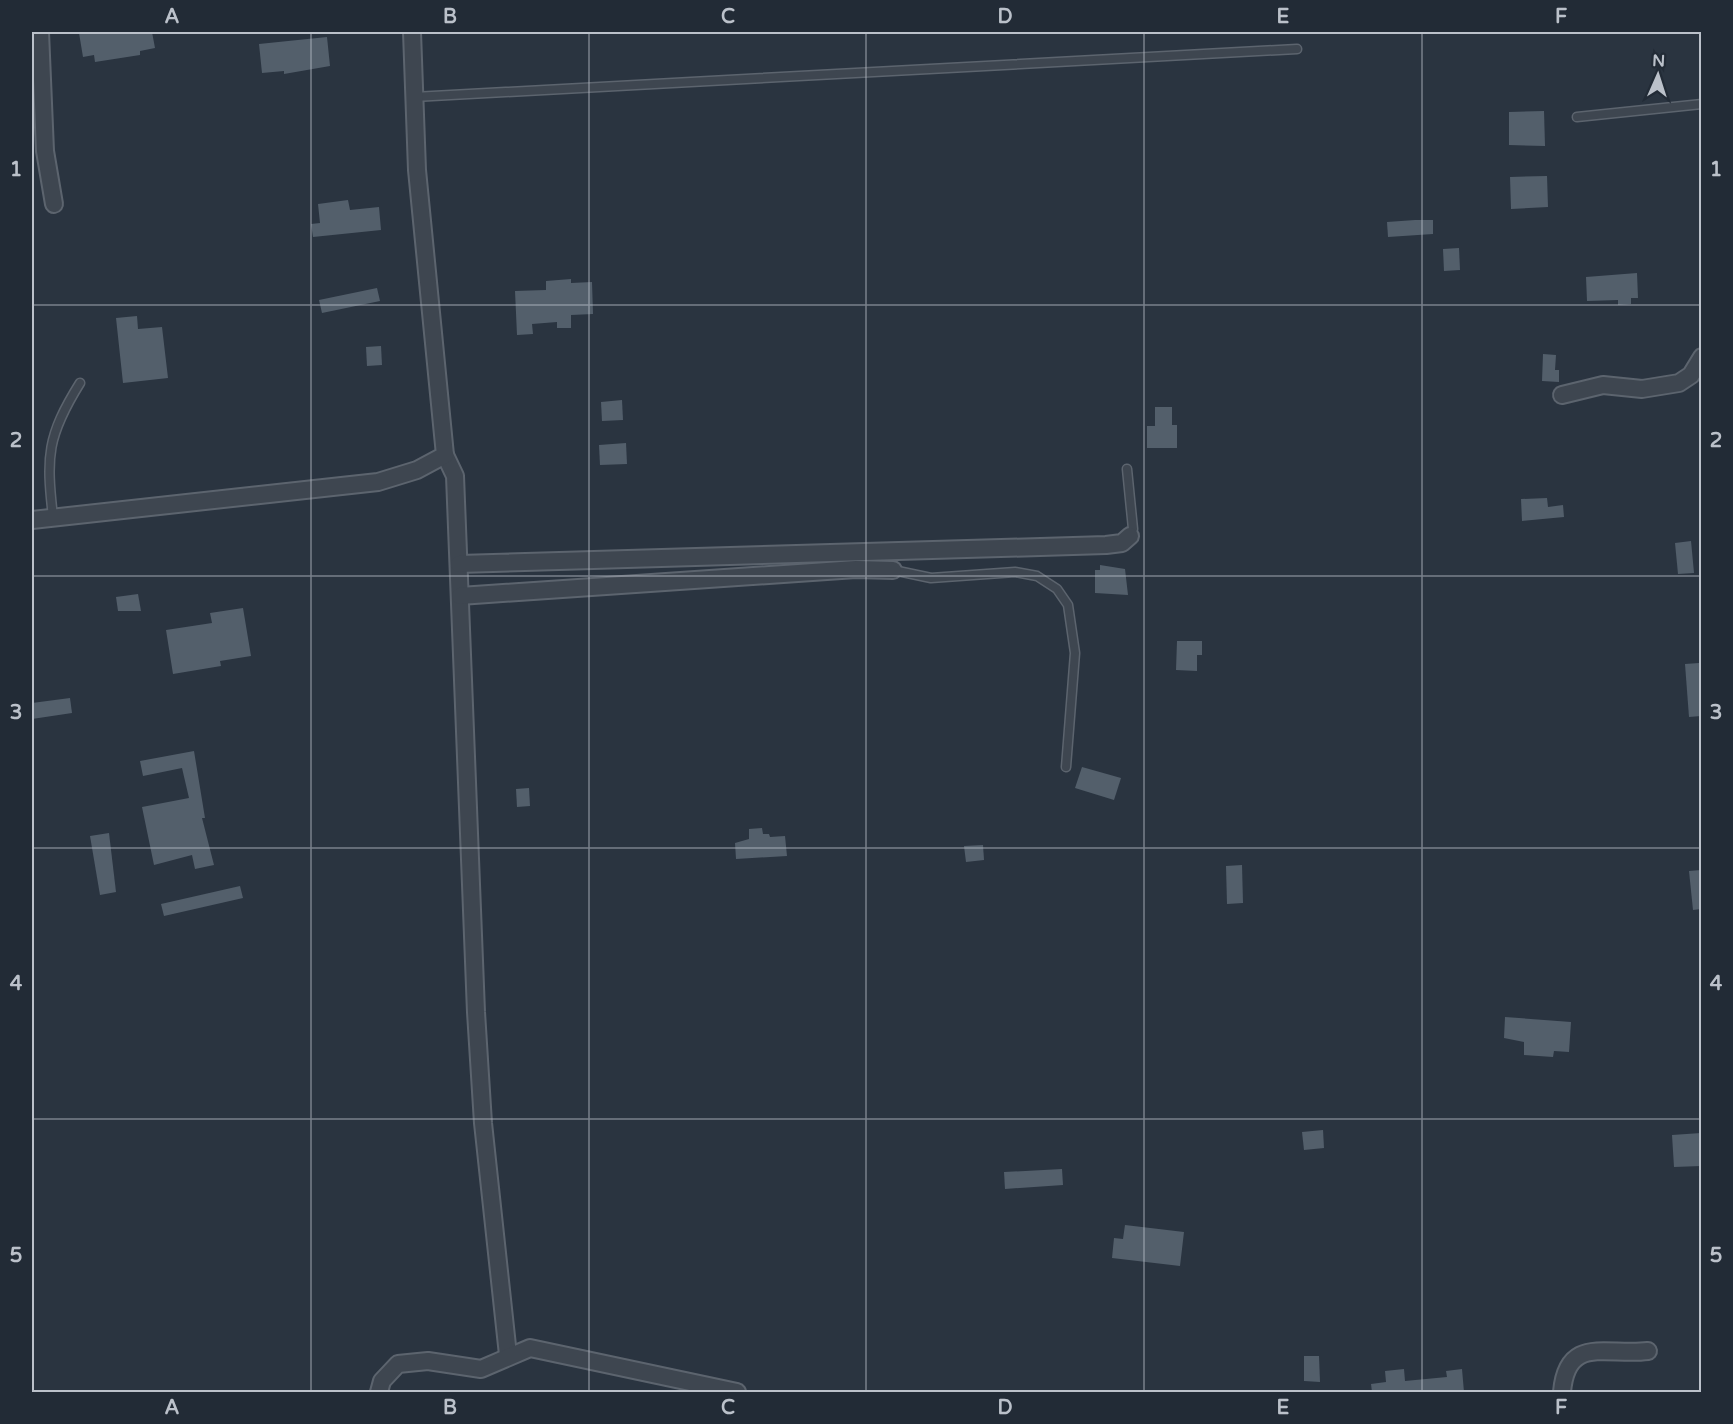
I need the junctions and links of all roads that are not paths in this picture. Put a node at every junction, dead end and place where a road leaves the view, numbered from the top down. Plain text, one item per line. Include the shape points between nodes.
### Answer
1 (40, 32) edge
2 (412, 32) edge
3 (1297, 49) dead end
4 (414, 97) junction
5 (1701, 104) edge
6 (1577, 117) dead end
7 (54, 204) dead end
8 (1701, 357) edge
9 (80, 383) dead end
10 (1562, 395) dead end
11 (445, 455) junction
12 (1127, 469) dead end
13 (53, 518) junction
14 (32, 520) edge
15 (1130, 536) joint
16 (459, 564) junction
17 (893, 570) joint
18 (460, 596) junction
19 (1066, 767) dead end
20 (1648, 1351) dead end
21 (508, 1355) junction
22 (379, 1392) edge
23 (737, 1392) edge
24 (1562, 1392) edge

1 - 7 street via 45,151
2 - 4 street
3 - 4 lane
4 - 11 street via 417,170
5 - 6 lane
8 - 10 street via 1691,375 1678,382 1642,389 1603,385
9 - 13 lane via 57,422 53,437 49,459
11 - 13 street via 417,470 378,482
11 - 16 street via 455,476
12 - 15 lane via 1133,529
13 - 14 street
15 - 16 street via 1122,543 1106,546
16 - 18 street
17 - 18 street via 856,569
17 - 19 lane via 931,578 1015,572 1037,576 1057,589 1068,605 1075,653
18 - 21 street via 483,1123
20 - 24 street via 1585,1353 1571,1360 1564,1372
21 - 22 street via 481,1370 428,1361 398,1364 382,1381
21 - 23 street via 530,1348 544,1349

